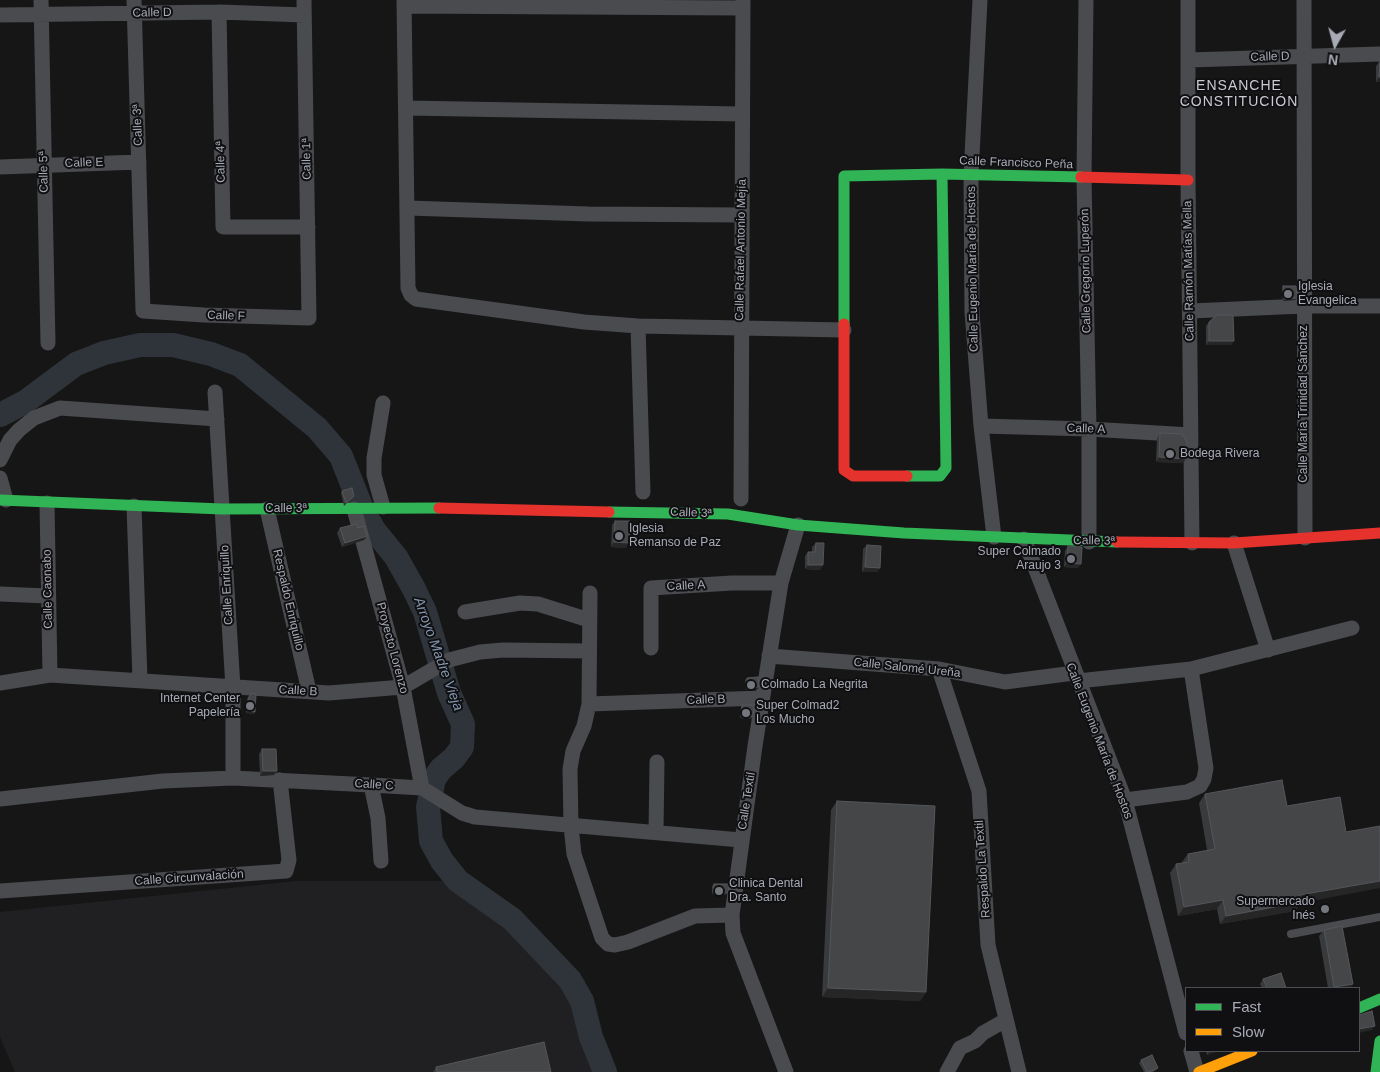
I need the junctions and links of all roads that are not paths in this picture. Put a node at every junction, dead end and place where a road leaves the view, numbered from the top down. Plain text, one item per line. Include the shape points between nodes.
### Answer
1 (980, 0) edge
2 (1086, 0) edge
3 (1188, 0) edge
4 (1304, 0) edge
5 (404, 3) edge
6 (556, 4) edge
7 (743, 4) edge
8 (134, 7) edge
9 (304, 7) edge
10 (41, 8) edge
11 (219, 12) junction
12 (0, 15) edge
13 (1380, 54) edge
14 (1305, 56) junction
15 (1189, 60) junction
16 (407, 108) junction
17 (741, 114) junction
18 (139, 162) junction
19 (44, 165) junction
20 (0, 167) edge
21 (942, 174) junction
22 (971, 175) junction
23 (1084, 178) junction
24 (1188, 180) junction
25 (408, 208) junction
26 (742, 215) junction
27 (308, 227) junction
28 (1303, 306) junction
29 (1380, 306) edge
30 (143, 311) joint
31 (1191, 311) junction
32 (309, 318) joint
33 (638, 326) junction
34 (740, 327) junction
35 (844, 330) junction
36 (48, 343) dead end
37 (215, 392) dead end
38 (384, 403) dead end
39 (216, 419) junction
40 (981, 426) junction
41 (1090, 429) junction
42 (1191, 435) junction
43 (0, 460) edge
44 (0, 478) edge
45 (643, 492) dead end
46 (3, 500) edge
47 (741, 500) dead end
48 (47, 503) junction
49 (134, 506) junction
50 (380, 507) junction
51 (222, 509) junction
52 (267, 509) junction
53 (354, 509) junction
54 (798, 525) junction
55 (1380, 533) edge
56 (994, 537) junction
57 (1305, 538) junction
58 (1024, 539) junction
59 (1089, 542) junction
60 (1192, 543) junction
61 (1234, 543) junction
62 (781, 584) junction
63 (590, 593) dead end
64 (0, 594) edge
65 (47, 596) junction
66 (464, 612) dead end
67 (589, 620) junction
68 (1352, 628) dead end
69 (651, 648) dead end
70 (1268, 650) junction
71 (589, 652) junction
72 (768, 656) junction
73 (939, 669) junction
74 (1191, 669) junction
75 (50, 675) junction
76 (1076, 677) junction
77 (140, 680) junction
78 (0, 683) edge
79 (403, 687) junction
80 (233, 688) junction
81 (309, 691) junction
82 (762, 698) junction
83 (589, 704) junction
84 (657, 762) dead end
85 (233, 778) junction
86 (280, 780) junction
87 (371, 785) junction
88 (422, 788) junction
89 (0, 798) edge
90 (1125, 800) junction
91 (571, 826) junction
92 (656, 832) junction
93 (741, 840) junction
94 (381, 861) dead end
95 (0, 891) edge
96 (732, 915) junction
97 (1380, 917) edge
98 (1290, 934) dead end
99 (1380, 999) edge
100 (1360, 1008) edge
101 (1006, 1020) junction
102 (1185, 1029) edge
103 (1380, 1041) edge
104 (1191, 1052) edge
105 (1249, 1052) edge
106 (786, 1072) edge
107 (947, 1072) edge
108 (1019, 1072) edge
109 (1198, 1072) edge
110 (1376, 1072) edge

1 - 22 street, Calle Eugenio María de Hostos
2 - 23 street, Calle Gregorio Luperón
3 - 15 street, Calle Ramón Matías Mella
4 - 14 street, Calle María Trinidad Sánchez
5 - 6 street
5 - 16 street
6 - 7 street
7 - 17 street, Calle Rafael Antonio Mejía
8 - 10 street, Calle D
8 - 11 street, Calle D
8 - 18 street, Calle 3ª
9 - 11 street, Calle D
9 - 27 street, Calle 1ª
10 - 12 street, Calle D
10 - 19 street, Calle 5ª
11 - 27 street, Calle 4ª via 223,227
13 - 14 street, Calle D
14 - 15 street, Calle D
14 - 28 street, Calle María Trinidad Sánchez
15 - 24 street, Calle Ramón Matías Mella
16 - 17 street
16 - 25 street
17 - 26 street, Calle Rafael Antonio Mejía
18 - 19 street, Calle E
18 - 30 street, Calle 3ª
19 - 20 street, Calle E
19 - 36 street, Calle 5ª
21 - 22 street, Calle Francisco Peña
21 - 35 street, Calle Francisco Peña via 844,176
21 - 35 street via 946,468 942,475 853,476 844,470
22 - 23 street, Calle Francisco Peña
22 - 40 street, Calle Eugenio María de Hostos via 972,312
23 - 24 street, Calle Francisco Peña
23 - 41 street, Calle Gregorio Luperón
24 - 31 street, Calle Ramón Matías Mella
25 - 26 street
25 - 33 street via 408,288 416,299 584,322
26 - 34 street, Calle Rafael Antonio Mejía
27 - 32 street, Calle 1ª
28 - 29 street
28 - 31 street
28 - 57 street, Calle María Trinidad Sánchez
30 - 32 street, Calle F
31 - 42 street, Calle Ramón Matías Mella
33 - 34 street
33 - 45 street
34 - 35 street
34 - 47 street, Calle Rafael Antonio Mejía
37 - 39 street, Calle Enriquillo
38 - 50 street via 374,458
39 - 43 street via 60,408 34,418 24,426 10,440
39 - 51 street, Calle Enriquillo
40 - 41 street, Calle A
40 - 56 street, Calle Eugenio María de Hostos
41 - 42 street, Calle A
41 - 59 street, Calle Gregorio Luperón
42 - 60 street, Calle Ramón Matías Mella
44 - 46 street
46 - 48 street, Calle 3ª
48 - 49 street, Calle 3ª
48 - 65 street, Calle Caonabo
49 - 51 street, Calle 3ª
49 - 77 street
50 - 53 street, Calle 3ª
50 - 54 street, Calle 3ª via 728,514
51 - 52 street, Calle 3ª
51 - 80 street, Calle Enriquillo
52 - 53 street, Calle 3ª
52 - 81 street, Respaldo Enriquillo
53 - 79 street, Proyecto Lorenzo
54 - 56 street, Calle 3ª via 904,534
54 - 62 street, Calle Textil
55 - 57 street, Calle 3ª
56 - 58 street, Calle 3ª
57 - 61 street, Calle 3ª
58 - 59 street, Calle 3ª
58 - 76 street, Calle Eugenio María de Hostos
59 - 60 street, Calle 3ª
60 - 61 street, Calle 3ª
61 - 70 street
62 - 69 street, Calle A via 732,583 651,588
62 - 72 street, Calle Textil
63 - 67 street
64 - 65 street
65 - 75 street, Calle Caonabo
66 - 67 street via 520,603 538,604
67 - 71 street
68 - 70 street, Calle Salomé Ureña
70 - 74 street, Calle Salomé Ureña
71 - 79 street, Calle B via 480,652 433,667
71 - 83 street
72 - 73 street, Calle Salomé Ureña
72 - 82 street, Calle Textil
73 - 76 street, Calle Salomé Ureña via 1006,682
73 - 101 street, Respaldo La Textil via 978,791 988,945
74 - 76 street, Calle Salomé Ureña
74 - 90 street via 1206,768 1204,779 1200,786 1187,792
75 - 77 street, Calle B
75 - 78 street, Calle B
76 - 90 street, Calle Eugenio María de Hostos
77 - 80 street, Calle B
79 - 81 street, Calle B via 329,693
79 - 88 street, Proyecto Lorenzo
80 - 81 street, Calle B
80 - 85 street, Calle Enriquillo
82 - 83 street, Calle B
82 - 93 street, Calle Textil
83 - 91 street via 570,769
84 - 92 street
85 - 86 street, Calle C
85 - 89 street, Calle C via 164,780
86 - 87 street, Calle C
86 - 95 street, Calle Circunvalación via 289,860 286,871
87 - 88 street, Calle C
87 - 94 street via 378,818
88 - 91 street via 462,813 475,817
90 - 102 street, Calle Eugenio María de Hostos
91 - 92 street
91 - 96 street via 574,854 602,938 608,944 628,942 695,916
92 - 93 street
93 - 96 street, Calle Textil
96 - 106 street, Calle Textil via 733,933
97 - 98 lane
99 - 100 street
101 - 107 street via 960,1048
101 - 108 street, Respaldo La Textil
103 - 110 street
104 - 109 street
105 - 109 street

